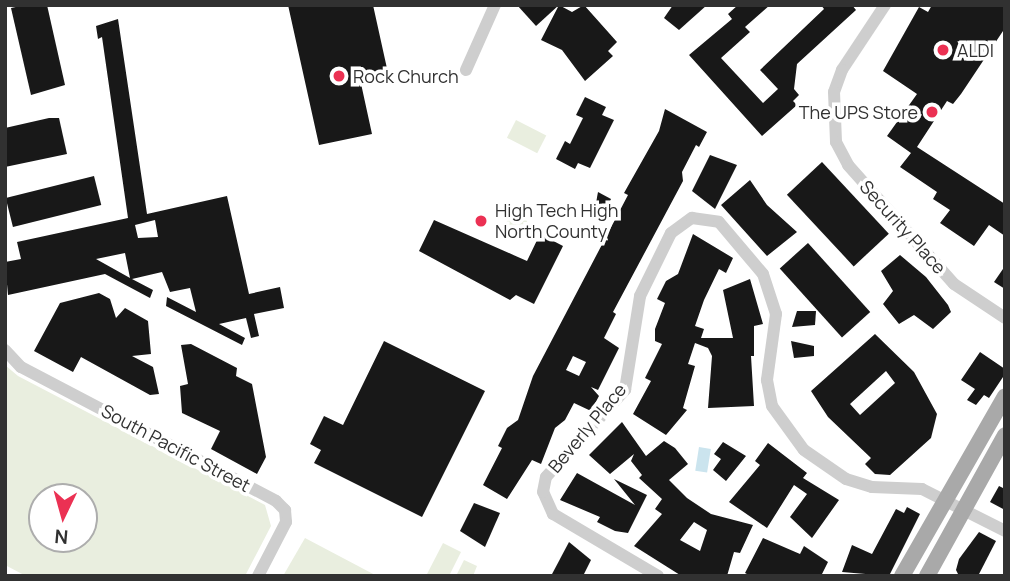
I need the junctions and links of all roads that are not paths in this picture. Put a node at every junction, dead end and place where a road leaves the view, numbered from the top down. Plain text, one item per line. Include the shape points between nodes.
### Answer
1 (495, 5) edge
2 (885, 5) edge
3 (466, 70) dead end
4 (1005, 318) edge
5 (5, 350) edge
6 (1005, 396) edge
7 (1005, 435) edge
8 (944, 497) junction
9 (962, 507) junction
10 (1005, 531) edge
11 (258, 576) edge
12 (658, 576) edge
13 (902, 576) edge
14 (926, 576) edge

1 - 3 street
2 - 4 street, Security Place via 842,70 832,114 836,142 848,165 954,284
5 - 11 street, South Pacific Street via 22,366 276,501 285,510 286,522
6 - 8 main road
7 - 9 main road
8 - 9 street
8 - 12 street, Beverly Place via 922,489 873,487 846,480 804,450 778,419 767,380 775,314 770,290 752,257 719,222 692,218 671,233 640,296 625,390 546,477 542,492 553,514
8 - 13 main road
9 - 10 street
9 - 14 main road

